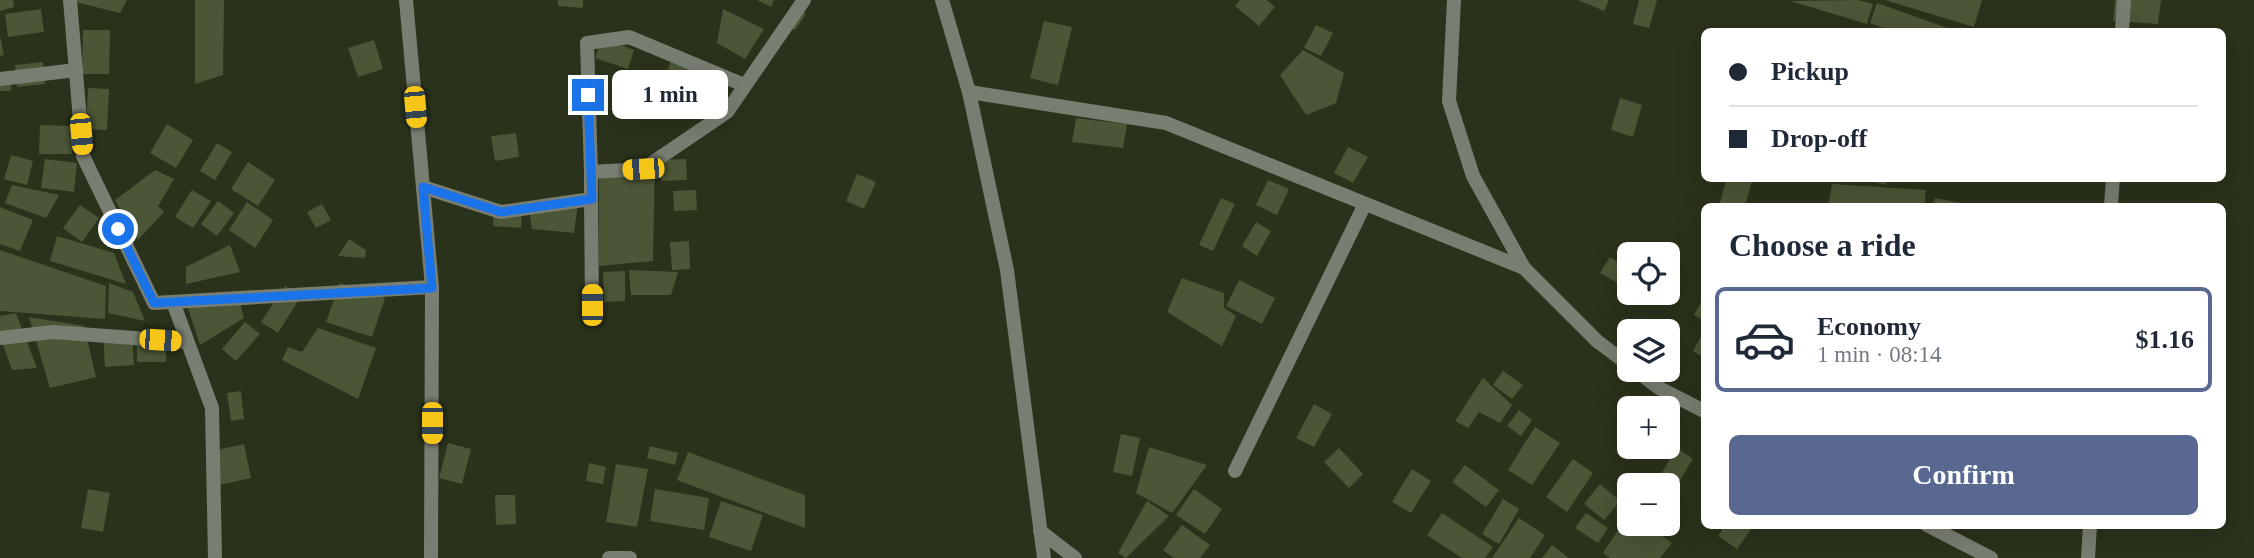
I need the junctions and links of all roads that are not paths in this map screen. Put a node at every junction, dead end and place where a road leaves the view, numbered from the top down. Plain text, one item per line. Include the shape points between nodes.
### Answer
1 (70, 0) edge
2 (405, 0) edge
3 (804, 0) edge
4 (942, 0) edge
5 (1454, 0) edge
6 (2124, 0) edge
7 (2122, 28) edge
8 (76, 70) junction
9 (0, 79) edge
10 (744, 85) junction
11 (969, 92) junction
12 (591, 172) junction
13 (2113, 182) edge
14 (423, 187) junction
15 (592, 199) junction
16 (2112, 203) edge
17 (1365, 204) junction
18 (1524, 268) junction
19 (432, 288) junction
20 (173, 302) junction
21 (592, 305) dead end
22 (0, 338) edge
23 (187, 342) junction
24 (1617, 356) edge
25 (1651, 382) edge
26 (1701, 409) edge
27 (1235, 471) dead end
28 (1935, 529) edge
29 (2090, 529) edge
30 (1040, 531) junction
31 (215, 558) edge
32 (431, 558) edge
33 (609, 558) edge
34 (630, 558) edge
35 (1044, 558) edge
36 (1075, 558) edge
37 (1992, 558) edge
38 (2088, 558) edge

1 - 8 street
2 - 14 street
3 - 10 street
4 - 11 street
5 - 18 street via 1449,101 1473,176
6 - 7 street
8 - 9 street
8 - 20 street via 83,156 154,303
10 - 12 street via 727,112 643,169
10 - 12 street via 629,37 587,43
11 - 17 street via 1166,123
11 - 30 street via 1007,270
12 - 15 street
13 - 16 street
14 - 15 street via 501,212
14 - 19 street
15 - 21 street
17 - 18 street
17 - 27 street
18 - 24 street
19 - 20 street
19 - 32 street
20 - 23 street
22 - 23 street via 53,332
23 - 31 street via 212,408
25 - 26 street
28 - 37 street
29 - 38 street
30 - 35 street
30 - 36 street
33 - 34 street

